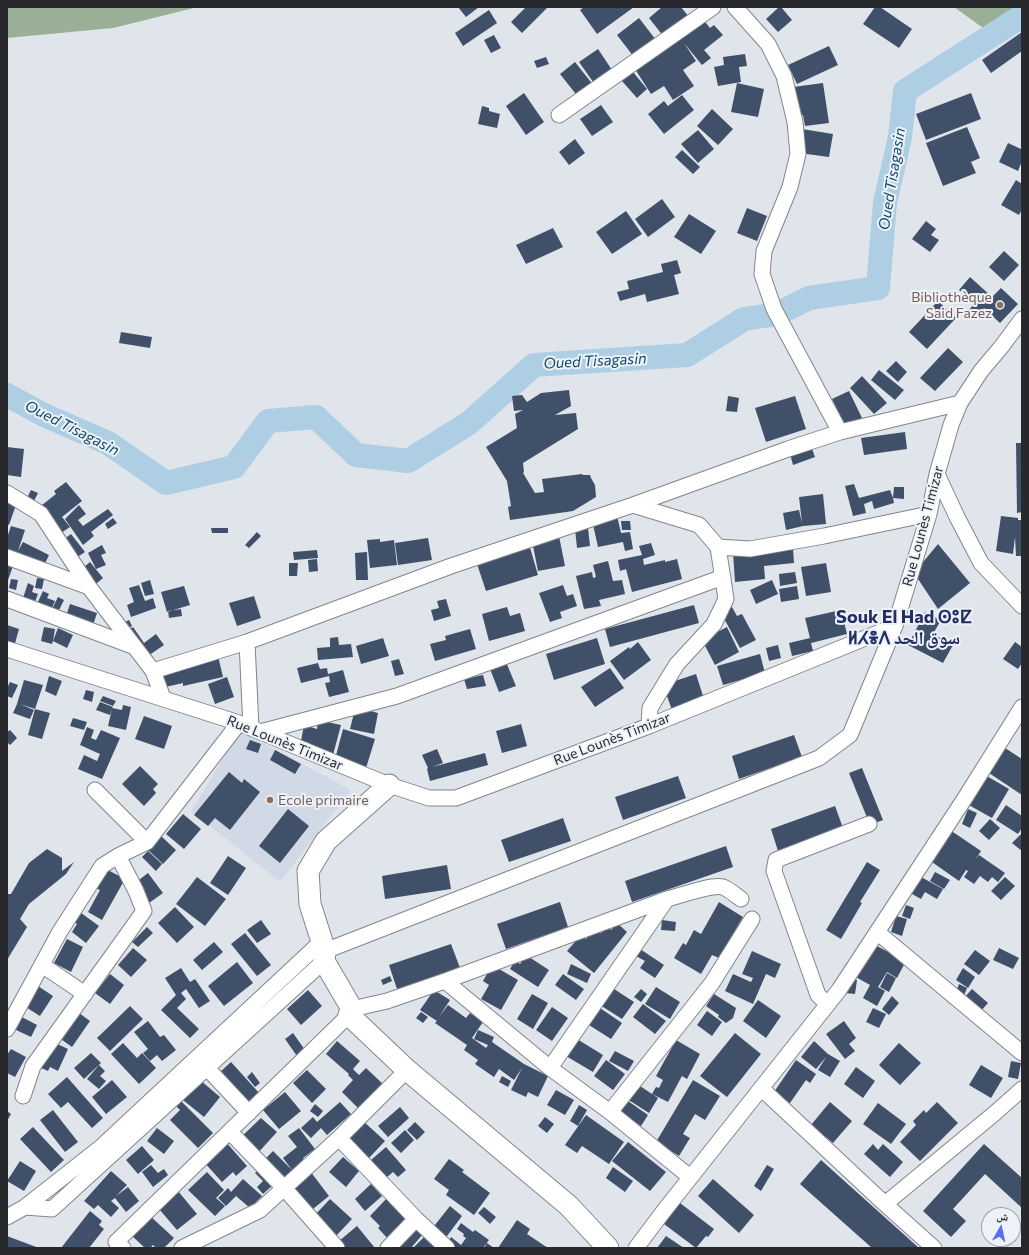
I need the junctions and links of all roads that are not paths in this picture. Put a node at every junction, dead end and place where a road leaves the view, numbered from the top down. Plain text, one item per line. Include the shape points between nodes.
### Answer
1 (713, 7) edge
2 (735, 7) edge
3 (559, 115) dead end
4 (1022, 319) edge
5 (960, 403) junction
6 (840, 432) junction
7 (937, 474) junction
8 (7, 493) edge
9 (633, 505) junction
10 (928, 514) junction
11 (718, 547) junction
12 (7, 557) edge
13 (723, 578) junction
14 (89, 587) junction
15 (7, 599) edge
16 (1022, 606) edge
17 (895, 626) junction
18 (247, 642) junction
19 (135, 647) junction
20 (7, 649) edge
21 (153, 671) junction
22 (163, 698) junction
23 (1022, 707) edge
24 (649, 726) junction
25 (250, 728) junction
26 (389, 785) junction
27 (95, 790) dead end
28 (869, 824) dead end
29 (147, 842) junction
30 (118, 856) junction
31 (667, 899) junction
32 (741, 900) dead end
33 (752, 919) dead end
34 (877, 932) junction
35 (323, 952) junction
36 (42, 965) junction
37 (445, 981) junction
38 (86, 994) junction
39 (827, 1004) junction
40 (351, 1012) junction
41 (7, 1029) edge
42 (1022, 1053) edge
43 (207, 1068) junction
44 (550, 1068) junction
45 (407, 1070) junction
46 (761, 1088) junction
47 (1022, 1089) edge
48 (23, 1096) dead end
49 (610, 1112) junction
50 (248, 1113) junction
51 (230, 1132) junction
52 (339, 1138) junction
53 (105, 1152) junction
54 (690, 1177) junction
55 (284, 1188) junction
56 (885, 1204) junction
57 (7, 1217) edge
58 (416, 1219) junction
59 (116, 1246) edge
60 (182, 1248) edge
61 (338, 1248) edge
62 (388, 1248) edge
63 (447, 1248) edge
64 (608, 1248) edge
65 (636, 1248) edge
66 (934, 1248) edge

1 - 3 street
2 - 6 street via 768,44 784,76 795,122 798,154 790,187 764,251 762,274 774,310
4 - 5 street, Rue Lounès Timizar via 981,371
5 - 6 street
5 - 7 street, Rue Lounès Timizar
6 - 9 street
7 - 10 street, Rue Lounès Timizar
7 - 16 street via 981,562
8 - 14 street via 41,514
9 - 11 street via 699,525
9 - 18 street via 451,566
10 - 11 street via 750,549
10 - 17 street, Rue Lounès Timizar
11 - 13 street
12 - 14 street
13 - 24 street via 726,599 714,624 677,664 650,708
13 - 25 street via 397,696
14 - 19 street
15 - 19 street
17 - 24 street, Rue Lounès Timizar
17 - 35 street via 850,736 818,758
18 - 21 street
18 - 25 street
19 - 21 street
20 - 22 street, Rue Lounès Timizar
21 - 22 street
22 - 25 street, Rue Lounès Timizar
23 - 34 street
24 - 26 street, Rue Lounès Timizar via 456,798 429,798
25 - 26 street, Rue Lounès Timizar
25 - 29 street
26 - 35 street via 326,841 308,871 310,904
27 - 29 street
28 - 39 street via 776,860 774,871 818,995
29 - 30 street
30 - 36 street via 102,866 59,933
30 - 38 street via 144,911
31 - 32 street via 721,887
31 - 37 street
31 - 44 street
33 - 49 street via 712,983
34 - 39 street
34 - 42 street
35 - 40 street
35 - 43 street
35 - 53 street
36 - 38 street
36 - 41 street
37 - 40 street
37 - 44 street
38 - 48 street via 33,1066
39 - 46 street
40 - 45 street
40 - 50 street
43 - 50 street
43 - 53 street
44 - 49 street
45 - 52 street
45 - 64 street via 569,1206
46 - 54 street
46 - 56 street
47 - 56 street
49 - 54 street
50 - 51 street
51 - 55 street
51 - 59 street
52 - 55 street
52 - 58 street
53 - 57 street via 52,1209 25,1206
54 - 65 street
55 - 60 street via 260,1210
55 - 61 street
56 - 66 street
58 - 62 street
58 - 63 street

